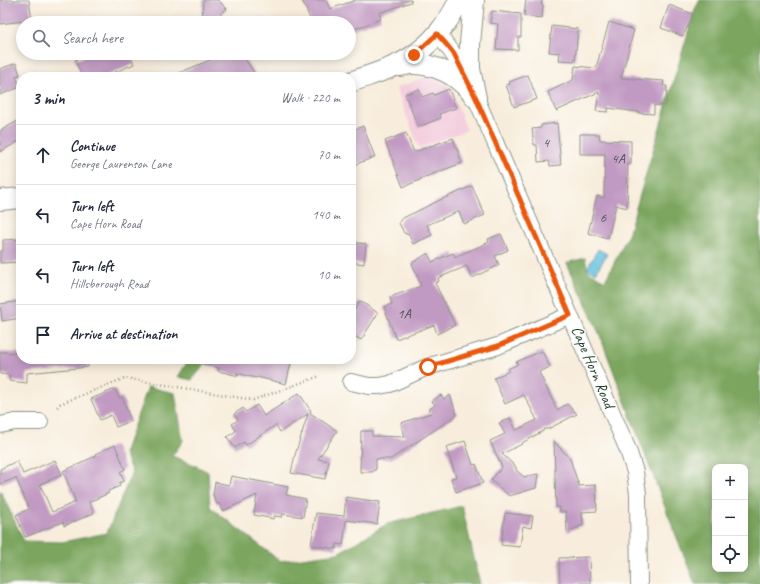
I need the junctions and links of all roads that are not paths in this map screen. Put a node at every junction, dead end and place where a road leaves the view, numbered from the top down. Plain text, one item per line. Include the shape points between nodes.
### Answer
1 (459, 0) edge
2 (474, 0) edge
3 (437, 34) junction
4 (390, 68) junction
5 (356, 80) edge
6 (476, 98) junction
7 (16, 198) edge
8 (0, 200) edge
9 (570, 315) junction
10 (351, 382) dead end
11 (40, 422) dead end
12 (0, 425) edge
13 (639, 584) edge

1 - 3 main road via 455,10
2 - 6 main road via 470,69
3 - 4 main road via 414,55
3 - 6 street, Cape Horn Road via 454,54
4 - 5 main road
4 - 6 main road via 410,64 440,69 464,84
6 - 9 street, Cape Horn Road
7 - 8 main road
9 - 10 street via 498,346 428,367 390,384 374,386
9 - 13 street, Cape Horn Road via 635,472 638,494
11 - 12 street

